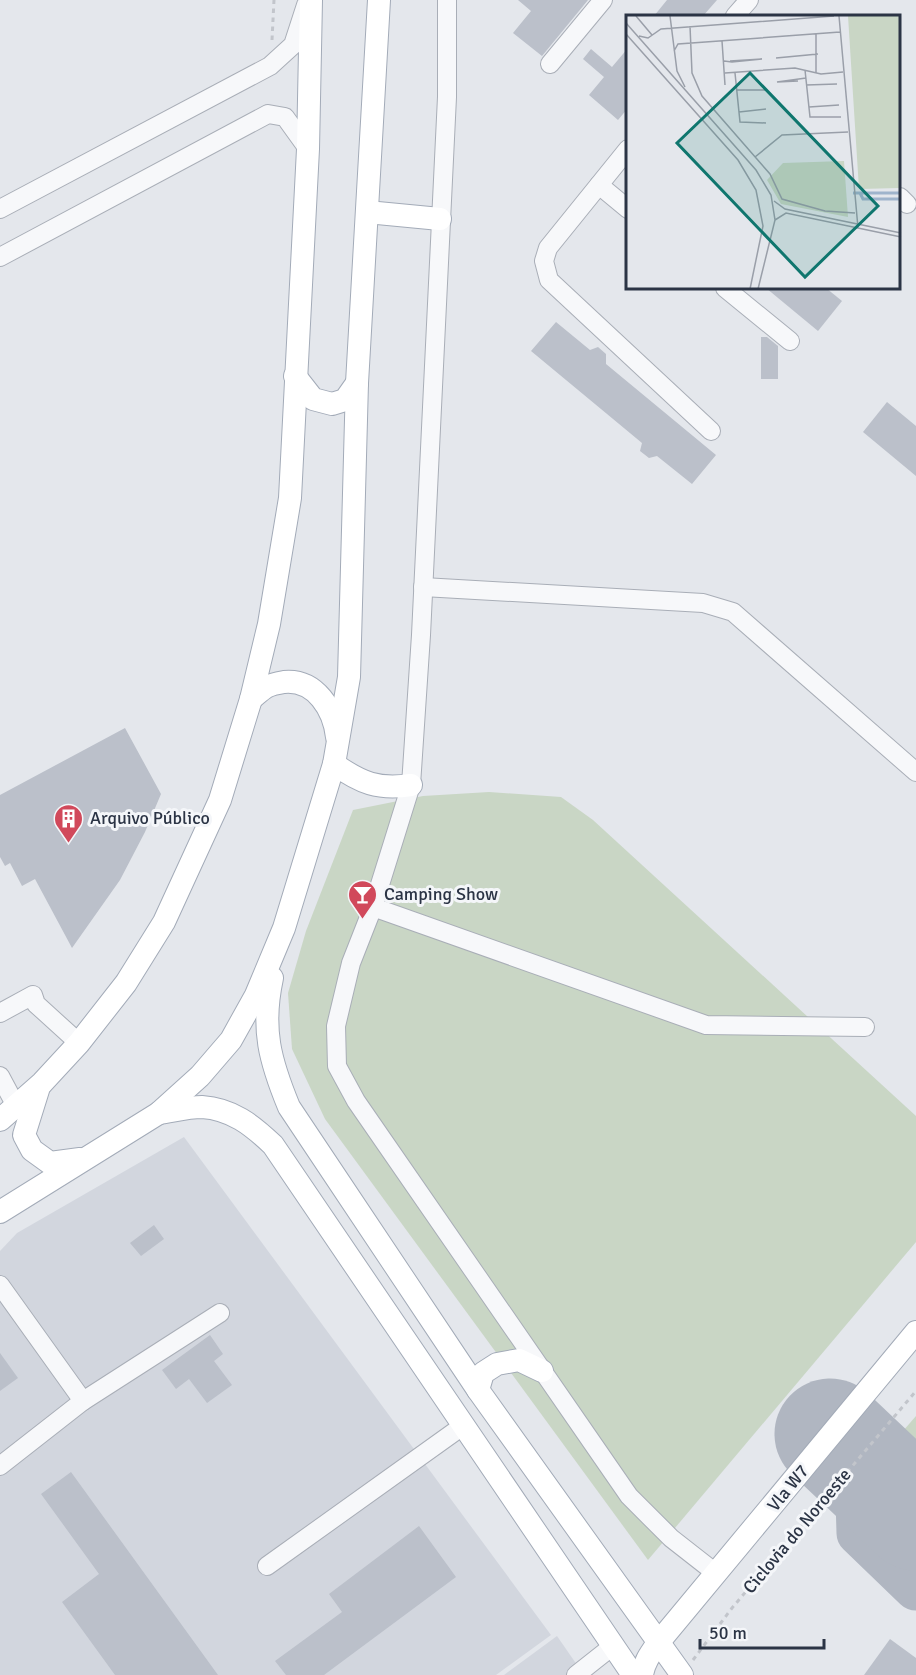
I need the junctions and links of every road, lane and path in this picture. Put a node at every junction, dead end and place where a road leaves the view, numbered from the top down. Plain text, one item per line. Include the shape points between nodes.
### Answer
1 (274, 0) edge
2 (310, 0) edge
3 (379, 0) edge
4 (447, 0) edge
5 (603, 0) edge
6 (749, 0) edge
7 (736, 15) edge
8 (550, 64) dead end
9 (270, 66) junction
10 (308, 149) junction
11 (626, 151) edge
12 (599, 185) junction
13 (626, 207) edge
14 (0, 209) edge
15 (367, 212) junction
16 (440, 219) junction
17 (0, 257) edge
18 (727, 290) edge
19 (790, 341) dead end
20 (295, 376) junction
21 (357, 383) junction
22 (711, 431) dead end
23 (423, 587) junction
24 (251, 699) junction
25 (336, 756) junction
26 (916, 772) edge
27 (411, 785) junction
28 (374, 907) junction
29 (284, 928) junction
30 (0, 1013) edge
31 (865, 1027) dead end
32 (79, 1043) junction
33 (0, 1076) edge
34 (42, 1083) junction
35 (8, 1113) edge
36 (159, 1113) junction
37 (87, 1158) junction
38 (0, 1212) edge
39 (0, 1285) edge
40 (220, 1313) dead end
41 (916, 1332) edge
42 (542, 1371) junction
43 (478, 1390) junction
44 (916, 1391) edge
45 (83, 1401) junction
46 (464, 1425) junction
47 (0, 1466) edge
48 (267, 1566) dead end
49 (717, 1574) junction
50 (684, 1614) junction
51 (639, 1616) junction
52 (658, 1643) junction
53 (614, 1645) junction
54 (683, 1671) edge
55 (576, 1675) edge
56 (633, 1675) edge
57 (642, 1675) edge

1 - 9 path
2 - 9 street via 293,45
2 - 10 main road
3 - 15 main road
4 - 16 street via 447,97
5 - 8 street
6 - 7 street
9 - 14 street
10 - 17 street via 285,117 268,114
10 - 20 main road
11 - 12 street
12 - 13 street
12 - 22 street via 548,248 544,261 549,280
15 - 16 main road
15 - 21 main road
16 - 23 street
18 - 19 street
20 - 21 main road via 312,399 332,404 345,399
20 - 24 main road via 290,498 269,624
21 - 25 main road via 349,677
23 - 26 street via 703,603 733,612
23 - 27 street
24 - 25 main road via 273,684 306,685 321,697 335,722
24 - 32 main road via 220,800 164,922 126,983
25 - 27 main road via 349,775 367,783 390,788
25 - 29 main road
27 - 28 street
28 - 31 street via 706,1025
28 - 42 street via 351,963 336,1026 337,1066 356,1101
29 - 36 main road via 256,995 231,1040 200,1076
29 - 43 main road via 268,995 266,1029 274,1070 289,1107
30 - 32 street via 33,995 36,1004
32 - 34 main road
33 - 35 street
34 - 35 main road
34 - 37 main road via 24,1135 32,1150 50,1162
36 - 37 main road
36 - 46 main road via 201,1107 223,1111 250,1123 273,1144
37 - 38 main road
39 - 45 street
40 - 45 street
41 - 49 main road, Vla W7
42 - 43 main road via 519,1360 497,1364 483,1372
42 - 49 street via 629,1496 671,1538
43 - 51 main road
44 - 54 path, Ciclovia do Noroeste
45 - 47 street
46 - 48 street
46 - 53 main road
49 - 50 main road, Vla W7
50 - 51 main road via 659,1619
50 - 52 main road, Vla W7
50 - 54 main road via 678,1633
51 - 52 main road
52 - 54 main road
52 - 57 main road, Vla W7
53 - 55 street
53 - 56 main road

